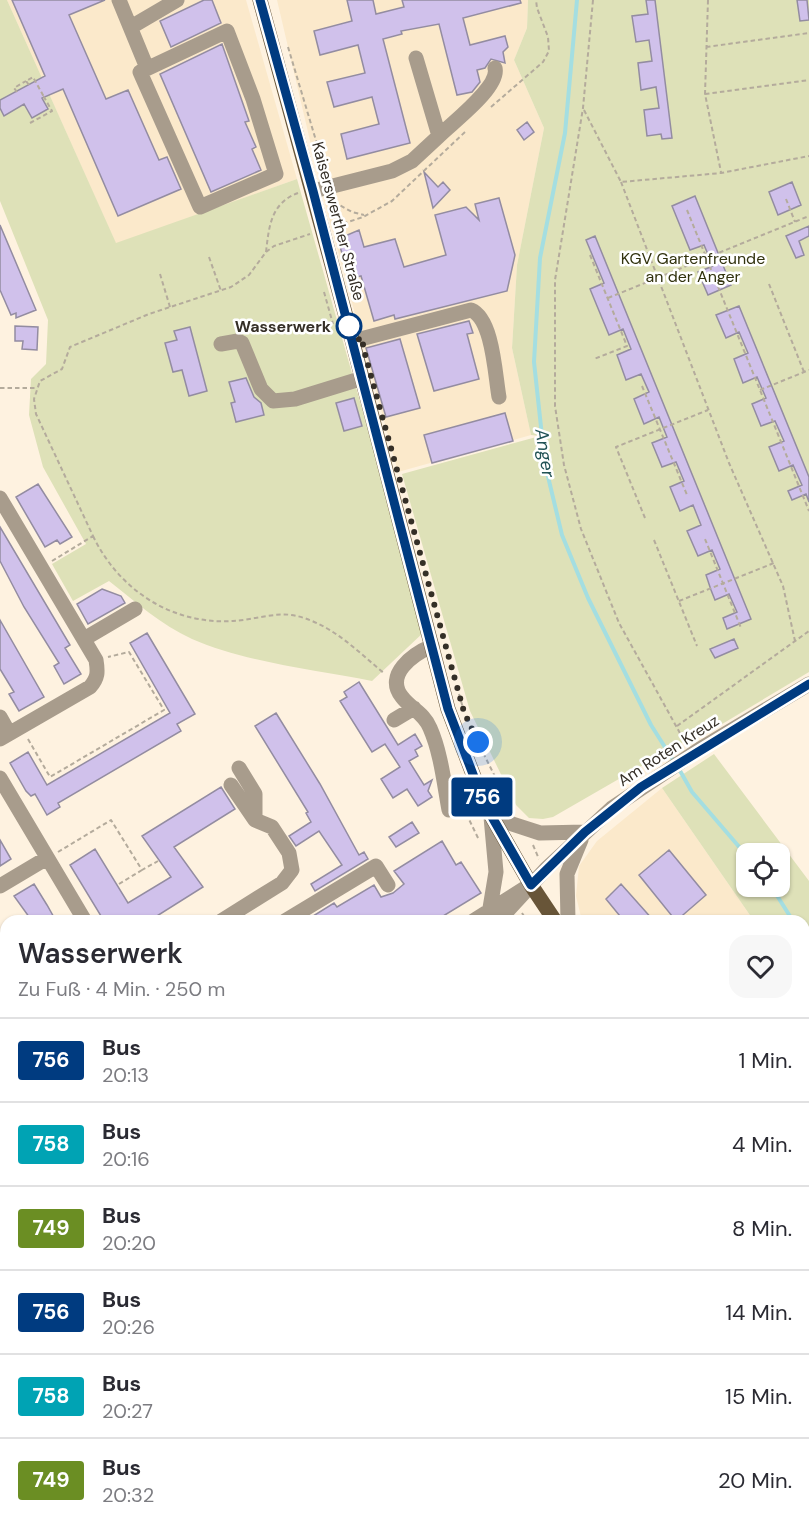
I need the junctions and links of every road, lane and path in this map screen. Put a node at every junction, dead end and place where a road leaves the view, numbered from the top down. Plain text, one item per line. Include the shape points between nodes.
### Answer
1 (119, 0) edge
2 (177, 0) edge
3 (260, 0) edge
4 (536, 0) edge
5 (593, 0) edge
6 (708, 0) edge
7 (809, 33) edge
8 (134, 34) junction
9 (286, 41) dead end
10 (706, 47) junction
11 (416, 58) dead end
12 (147, 68) junction
13 (495, 68) dead end
14 (809, 80) edge
15 (26, 81) junction
16 (29, 85) dead end
17 (17, 92) dead end
18 (705, 93) junction
19 (583, 108) junction
20 (486, 112) dead end
21 (30, 123) dead end
22 (469, 128) dead end
23 (439, 136) junction
24 (809, 156) edge
25 (721, 173) junction
26 (621, 182) junction
27 (330, 187) junction
28 (306, 192) junction
29 (786, 199) dead end
30 (687, 210) dead end
31 (367, 215) junction
32 (809, 216) edge
33 (795, 222) junction
34 (323, 230) junction
35 (266, 252) junction
36 (590, 255) dead end
37 (209, 257) dead end
38 (707, 258) junction
39 (160, 274) dead end
40 (658, 278) junction
41 (769, 284) dead end
42 (221, 291) junction
43 (608, 298) junction
44 (170, 307) junction
45 (353, 341) junction
46 (221, 344) dead end
47 (594, 359) dead end
48 (809, 370) edge
49 (804, 372) junction
50 (363, 378) junction
51 (642, 386) dead end
52 (0, 388) edge
53 (36, 388) junction
54 (760, 390) junction
55 (499, 397) dead end
56 (708, 410) junction
57 (660, 429) junction
58 (687, 495) dead end
59 (0, 498) edge
60 (809, 511) edge
61 (645, 518) dead end
62 (93, 536) junction
63 (705, 539) dead end
64 (654, 540) dead end
65 (774, 563) junction
66 (41, 567) junction
67 (723, 584) junction
68 (678, 601) junction
69 (135, 609) dead end
70 (741, 628) dead end
71 (809, 631) edge
72 (84, 639) junction
73 (795, 641) junction
74 (432, 646) junction
75 (697, 646) dead end
76 (96, 660) junction
77 (396, 683) junction
78 (809, 684) edge
79 (459, 691) dead end
80 (414, 708) junction
81 (464, 712) dead end
82 (0, 717) edge
83 (394, 720) dead end
84 (677, 726) junction
85 (473, 732) dead end
86 (10, 733) edge
87 (691, 754) junction
88 (239, 768) dead end
89 (0, 778) edge
90 (231, 785) dead end
91 (449, 810) dead end
92 (516, 814) dead end
93 (491, 817) junction
94 (255, 820) junction
95 (535, 832) junction
96 (585, 832) junction
97 (533, 848) dead end
98 (47, 858) junction
99 (158, 861) dead end
100 (142, 870) junction
101 (119, 884) dead end
102 (388, 885) dead end
103 (531, 885) junction
104 (0, 886) edge
105 (494, 914) edge
106 (81, 915) edge
107 (231, 915) edge
108 (295, 915) edge
109 (551, 915) edge
110 (568, 915) edge

1 - 8 street
2 - 8 street
3 - 28 main road, Kaiserswerther Straße
4 - 20 path via 549,51 543,62
5 - 19 path
6 - 10 path
7 - 10 path
8 - 12 street
9 - 27 path
10 - 18 path
11 - 23 street
12 - 12 street via 227,32 276,174 200,207 140,72
13 - 23 street via 494,82 485,93
14 - 18 path
15 - 16 path
15 - 17 path via 14,88
15 - 21 path via 33,77 52,111
18 - 25 path
19 - 26 path
19 - 84 path via 555,280 555,406 564,465 581,529 619,623
22 - 31 path via 392,201
23 - 27 street via 412,161 392,171
24 - 25 path
25 - 26 path
26 - 40 path
27 - 28 street
27 - 31 path via 336,204
28 - 34 main road, Kaiserswerther Straße
28 - 35 path via 279,204 269,226
29 - 33 path
30 - 38 path
31 - 34 path
32 - 33 path
33 - 38 path
34 - 35 path via 281,242
34 - 45 main road, Kaiserswerther Straße
35 - 42 path via 249,275
36 - 43 path
37 - 42 path
38 - 40 path
38 - 54 path
39 - 44 path
40 - 43 path
40 - 56 path
41 - 49 path
42 - 44 path
43 - 47 path via 627,346
44 - 53 path via 70,348 62,369 43,378
45 - 50 main road, Kaiserswerther Straße
45 - 55 street via 471,310 483,320 488,334
46 - 50 street via 242,343 261,389 273,401 295,399
48 - 49 path
49 - 54 path
50 - 74 main road, Kaiserswerther Straße
51 - 57 path
52 - 53 path
53 - 62 path via 36,414
54 - 60 path
56 - 57 path
56 - 65 path
57 - 58 path
57 - 61 path via 616,447
59 - 66 street
62 - 66 path
62 - 77 path via 115,573 154,603 208,620 294,615 312,620 331,629
63 - 67 path
64 - 68 path
65 - 67 path
65 - 73 path
66 - 72 street
67 - 68 path
67 - 70 path
68 - 75 path
69 - 72 street
71 - 73 path
72 - 76 street
73 - 84 path
74 - 77 street via 408,661
74 - 93 main road, Kaiserswerther Straße via 463,751
76 - 86 street via 97,680 90,687
76 - 86 path via 129,651 164,710 50,777
77 - 80 street via 400,696
78 - 87 street, Am Roten Kreuz
79 - 81 path
80 - 83 street
80 - 91 street via 430,728
82 - 86 street
84 - 87 path
85 - 92 path
87 - 96 street, Am Roten Kreuz via 612,808
88 - 94 street via 255,794
89 - 98 street
90 - 94 street
93 - 95 street
93 - 103 main road, Kaiserswerther Straße
93 - 105 street via 496,872
94 - 107 street via 272,827 289,853 292,870 282,883
95 - 96 street
95 - 97 path
96 - 103 street, Am Roten Kreuz
96 - 110 street via 567,874
98 - 100 path via 111,820
98 - 104 street
98 - 106 street
99 - 100 path
100 - 101 path
102 - 108 street via 376,866
103 - 105 street, Am Roten Kreuz
103 - 109 main road, Kaiserswerther Straße

